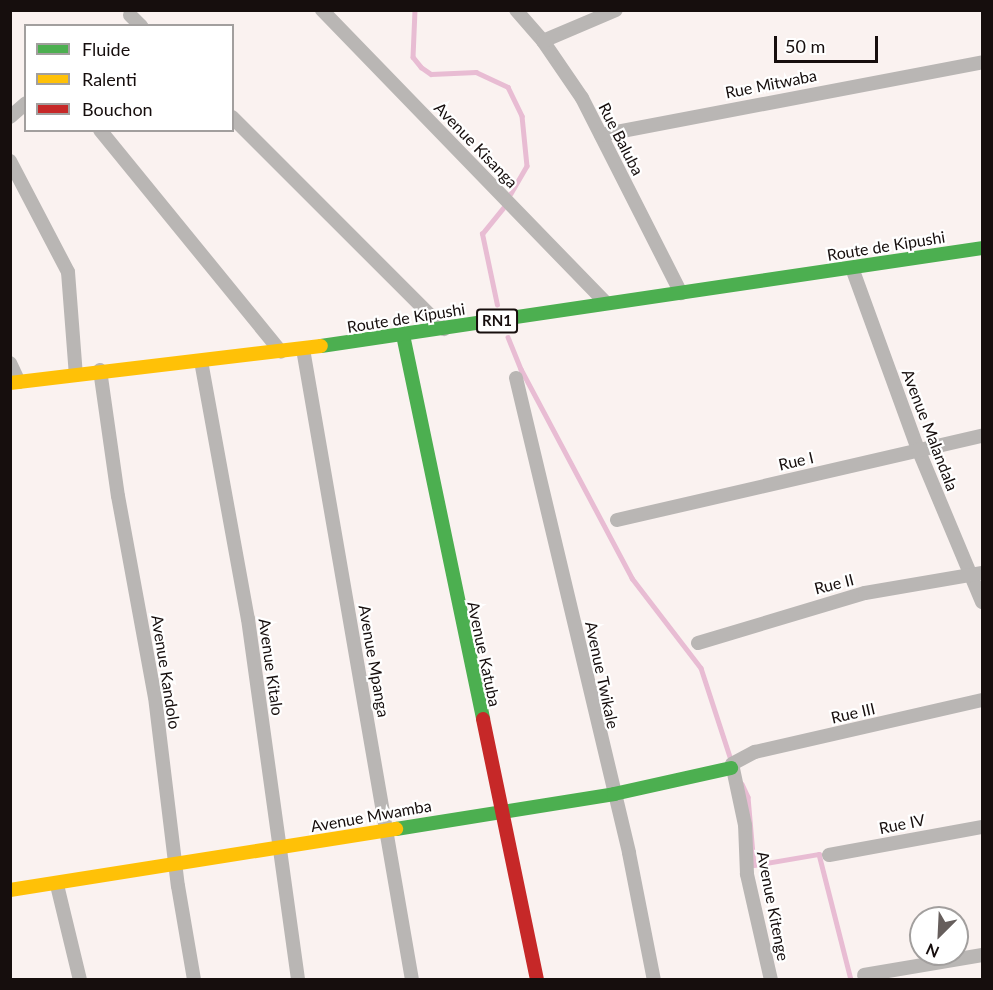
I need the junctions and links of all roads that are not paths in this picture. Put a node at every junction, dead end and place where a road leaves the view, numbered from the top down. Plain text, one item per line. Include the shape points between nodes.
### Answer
1 (322, 10) edge
2 (516, 10) edge
3 (616, 10) edge
4 (130, 15) dead end
5 (139, 24) edge
6 (543, 41) junction
7 (982, 62) edge
8 (24, 105) edge
9 (10, 117) edge
10 (234, 119) edge
11 (102, 132) edge
12 (601, 135) junction
13 (10, 161) edge
14 (982, 249) edge
15 (852, 268) junction
16 (681, 293) junction
17 (606, 303) junction
18 (444, 329) junction
19 (403, 335) junction
20 (303, 350) junction
21 (281, 352) junction
22 (201, 362) junction
23 (10, 363) edge
24 (100, 370) junction
25 (76, 375) junction
26 (516, 378) dead end
27 (15, 383) edge
28 (982, 436) edge
29 (918, 449) junction
30 (617, 520) dead end
31 (977, 574) edge
32 (982, 602) edge
33 (698, 643) dead end
34 (982, 700) edge
35 (732, 766) junction
36 (614, 794) junction
37 (501, 811) junction
38 (388, 827) junction
39 (982, 827) edge
40 (280, 849) junction
41 (829, 855) dead end
42 (176, 864) junction
43 (57, 885) junction
44 (10, 890) edge
45 (982, 956) edge
46 (864, 975) dead end
47 (80, 980) edge
48 (194, 980) edge
49 (298, 980) edge
50 (412, 980) edge
51 (537, 980) edge
52 (654, 980) edge
53 (771, 980) edge

1 - 17 street, Avenue Kisanga
2 - 6 street, Rue Baluba
3 - 6 street
4 - 5 street
6 - 12 street, Rue Baluba via 582,98
7 - 12 street, Rue Mitwaba
8 - 9 street
10 - 18 street
11 - 21 street
12 - 16 street, Rue Baluba
13 - 25 street via 68,272
14 - 15 main road, Route de Kipushi / RN1
15 - 16 main road, Route de Kipushi / RN1
15 - 29 street, Avenue Malandala
16 - 17 main road, Route de Kipushi / RN1
17 - 18 main road, Route de Kipushi / RN1
18 - 19 main road, Route de Kipushi / RN1
19 - 20 main road, Route de Kipushi / RN1
19 - 37 main road, Avenue Katuba
20 - 21 main road, Route de Kipushi / RN1
20 - 38 street, Avenue Mpanga
21 - 22 main road, Route de Kipushi / RN1
22 - 24 main road, Route de Kipushi / RN1
22 - 40 street, Avenue Kitalo via 248,619
23 - 27 street
24 - 25 main road, Route de Kipushi / RN1
24 - 42 street, Avenue Kandolo via 118,496 155,698
25 - 27 main road, Route de Kipushi / RN1
26 - 36 street, Avenue Twikale
28 - 29 street, Rue I
29 - 30 street, Rue I
29 - 31 street, Avenue Malandala
31 - 32 street, Avenue Malandala
31 - 33 street, Rue II via 865,593
34 - 35 street, Rue III via 755,752
35 - 36 main road, Avenue Mwamba
35 - 53 street, Avenue Kitenge via 745,825 747,874
36 - 37 main road, Avenue Mwamba
36 - 52 street, Avenue Twikale
37 - 38 main road, Avenue Mwamba
37 - 51 main road, Avenue Katuba
38 - 40 main road, Avenue Mwamba
38 - 50 street, Avenue Mpanga
39 - 41 street, Rue IV
40 - 42 main road, Avenue Mwamba
40 - 49 street, Avenue Kitalo
42 - 43 main road, Avenue Mwamba
42 - 48 street, Avenue Kandolo
43 - 44 main road, Avenue Mwamba
43 - 47 street
45 - 46 street

